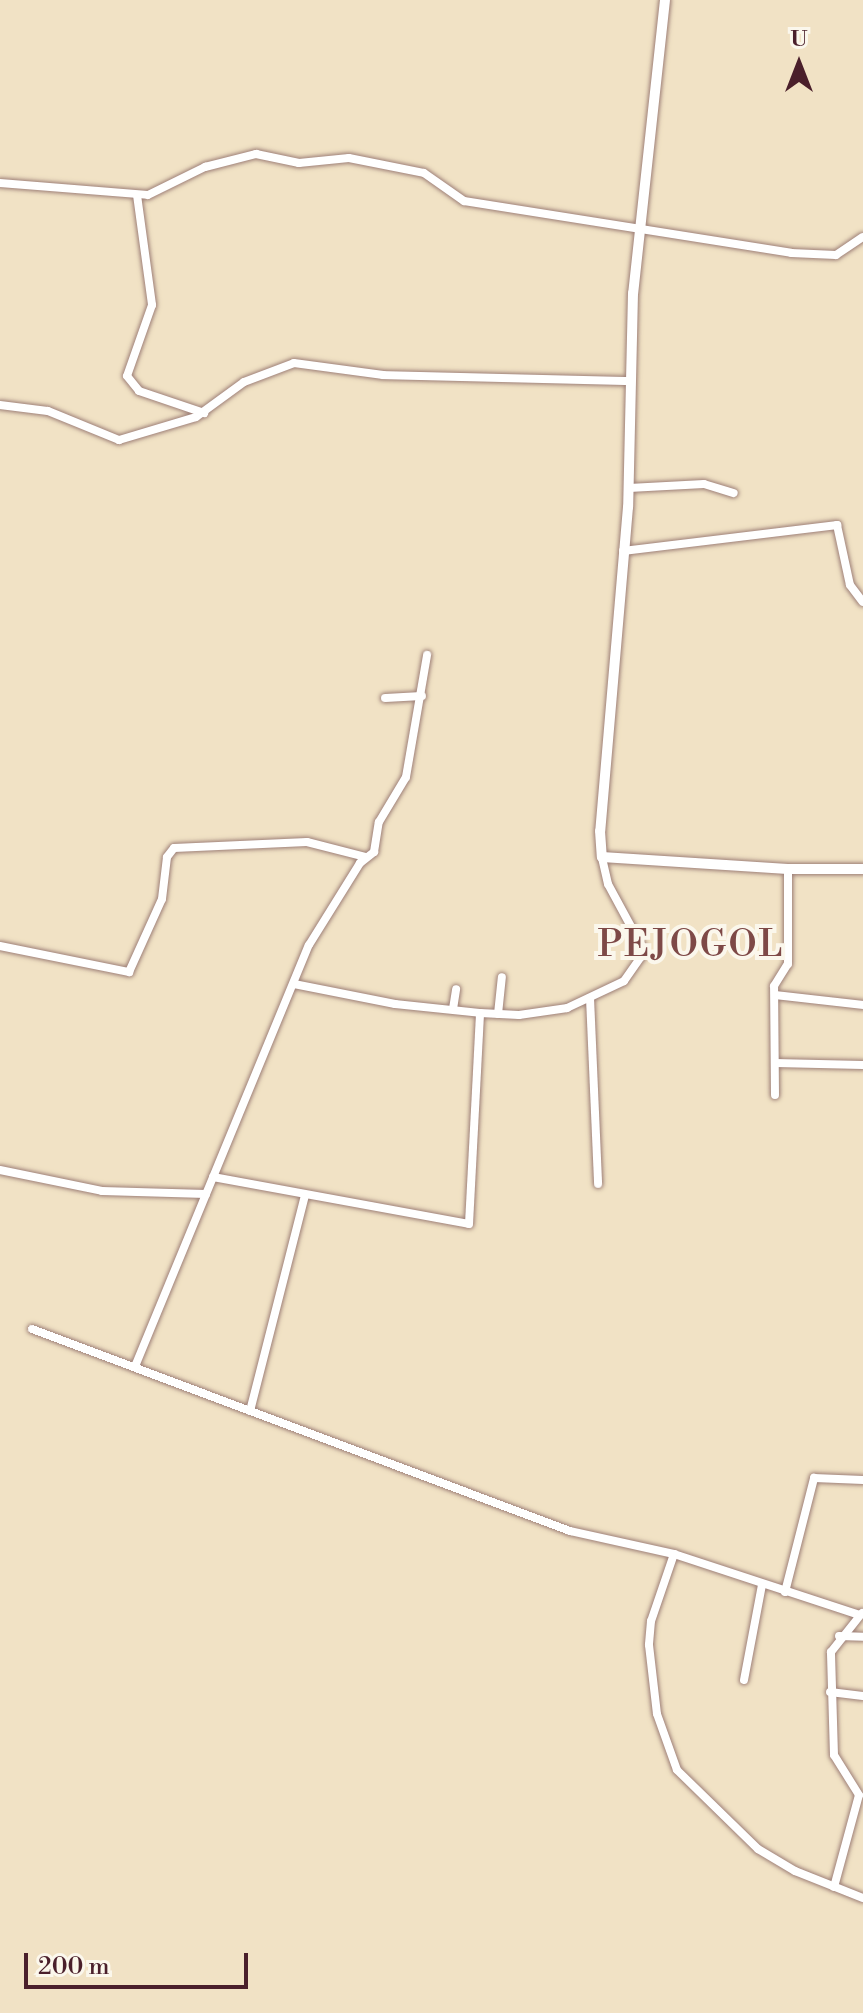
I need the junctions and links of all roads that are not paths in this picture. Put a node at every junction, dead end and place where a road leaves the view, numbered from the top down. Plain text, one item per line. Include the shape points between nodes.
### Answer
1 (665, 0) edge
2 (0, 183) edge
3 (137, 195) junction
4 (639, 226) junction
5 (863, 237) edge
6 (631, 381) junction
7 (0, 405) edge
8 (204, 413) junction
9 (629, 488) junction
10 (734, 493) dead end
11 (623, 551) junction
12 (863, 602) edge
13 (427, 655) dead end
14 (422, 696) junction
15 (385, 698) dead end
16 (366, 857) junction
17 (602, 857) junction
18 (788, 869) junction
19 (863, 869) edge
20 (0, 946) edge
21 (502, 977) dead end
22 (294, 984) junction
23 (456, 989) dead end
24 (775, 995) junction
25 (590, 998) junction
26 (863, 1005) edge
27 (453, 1009) junction
28 (480, 1013) junction
29 (498, 1014) junction
30 (775, 1063) junction
31 (863, 1065) edge
32 (775, 1095) dead end
33 (0, 1170) edge
34 (213, 1177) junction
35 (598, 1184) dead end
36 (206, 1194) junction
37 (305, 1195) junction
38 (32, 1329) dead end
39 (136, 1364) junction
40 (250, 1411) junction
41 (863, 1480) edge
42 (674, 1554) junction
43 (762, 1585) junction
44 (785, 1592) junction
45 (861, 1614) edge
46 (839, 1636) junction
47 (863, 1637) edge
48 (744, 1680) dead end
49 (830, 1692) junction
50 (863, 1696) edge
51 (834, 1887) junction
52 (863, 1898) edge

1 - 4 street
2 - 3 street
3 - 4 street via 156,193 205,167 256,154 299,163 349,158 424,173 464,201
3 - 8 street via 152,305 127,376 139,391
4 - 5 street via 815,256 836,255
4 - 6 street
6 - 8 street via 383,375 294,363 244,382
6 - 9 street
7 - 8 street via 58,415 115,440
9 - 10 street via 704,484
9 - 11 street
11 - 12 street via 837,525 850,585
11 - 17 street
13 - 14 street
14 - 15 street
14 - 16 street via 406,777 381,817 375,850
16 - 20 street via 307,842 174,848 167,857 162,899 129,972
16 - 22 street via 309,945
17 - 18 street
17 - 25 street via 608,884 641,945 641,957 624,981
18 - 19 street
18 - 24 street via 788,964 774,984
21 - 29 street
22 - 27 street via 395,1004
22 - 34 street
23 - 27 street
24 - 26 street
24 - 30 street
25 - 29 street via 549,1012
25 - 35 street
27 - 28 street
28 - 29 street
28 - 37 street via 469,1224
30 - 31 street
30 - 32 street
33 - 36 street via 102,1191
34 - 36 street
34 - 37 street
36 - 39 street
37 - 40 street
38 - 39 street
39 - 40 street
40 - 42 street via 570,1531
41 - 44 street via 814,1478
42 - 43 street
42 - 51 street via 651,1621 649,1645 664,1747 677,1770 745,1839
43 - 44 street
43 - 48 street
44 - 45 street
45 - 46 street
46 - 47 street
46 - 49 street via 831,1652
49 - 50 street
49 - 51 street via 835,1762 859,1795
51 - 52 street

